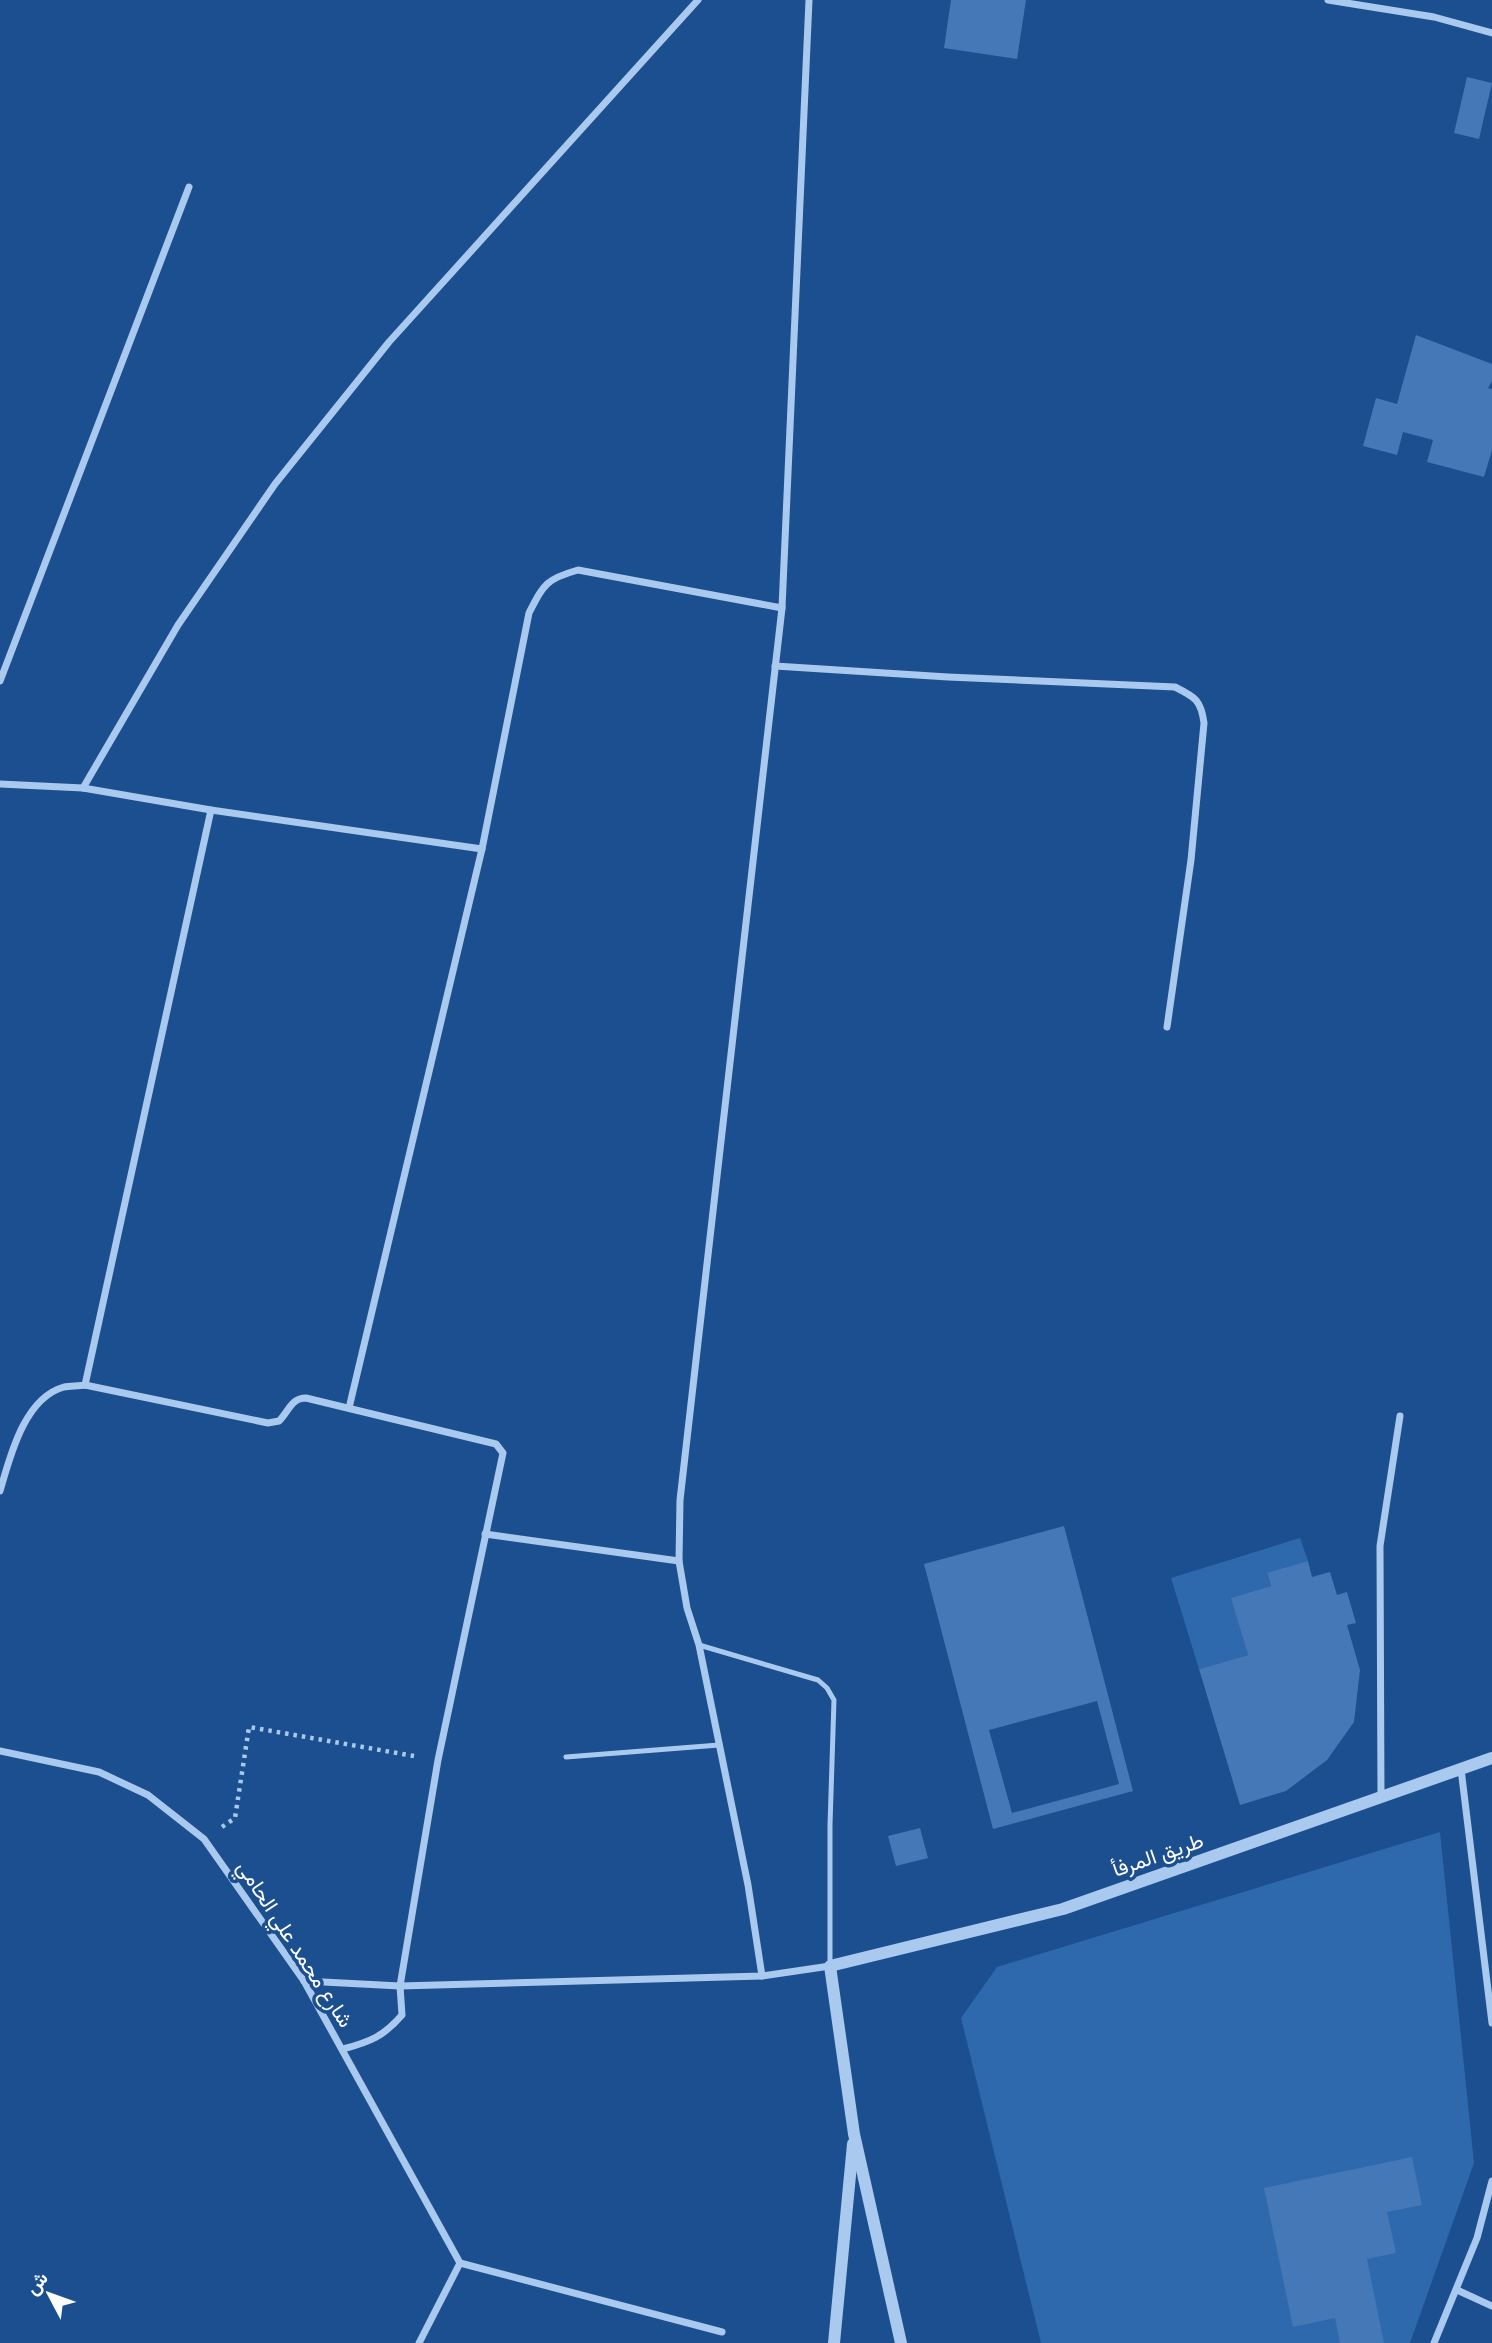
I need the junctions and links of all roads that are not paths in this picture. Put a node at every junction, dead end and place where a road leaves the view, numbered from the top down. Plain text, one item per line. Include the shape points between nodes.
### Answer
1 (698, 0) edge
2 (809, 0) edge
3 (1328, 0) edge
4 (1492, 33) edge
5 (189, 187) dead end
6 (782, 608) junction
7 (775, 666) junction
8 (0, 681) edge
9 (0, 784) edge
10 (83, 788) junction
11 (211, 810) junction
12 (482, 849) junction
13 (1167, 1027) dead end
14 (85, 1385) junction
15 (349, 1408) junction
16 (1400, 1416) dead end
17 (0, 1491) edge
18 (485, 1534) junction
19 (679, 1561) junction
20 (698, 1645) junction
21 (719, 1745) junction
22 (0, 1751) edge
23 (566, 1758) dead end
24 (1492, 1758) edge
25 (1461, 1769) junction
26 (1381, 1797) junction
27 (830, 1966) junction
28 (762, 1976) junction
29 (304, 1981) junction
30 (400, 1986) junction
31 (1492, 2022) edge
32 (343, 2049) junction
33 (854, 2134) junction
34 (1492, 2180) edge
35 (460, 2263) junction
36 (1457, 2290) junction
37 (1492, 2306) edge
38 (722, 2332) dead end
39 (419, 2343) edge
40 (834, 2343) edge
41 (901, 2343) edge
42 (1434, 2343) edge

1 - 10 street via 389,342 275,484 178,625
2 - 6 street
3 - 4 street via 1434,17
5 - 8 street
6 - 7 street
6 - 12 street via 579,570 556,576 542,588 529,613
7 - 13 street via 1175,687 1192,695 1202,706 1204,723 1191,860
7 - 19 street via 680,1500
9 - 10 street
10 - 11 street
11 - 12 street
11 - 14 street
12 - 15 street
14 - 15 street via 268,1423 279,1421 299,1398
14 - 17 street via 62,1388 35,1408 15,1443
15 - 18 street via 500,1447 503,1454
16 - 26 street via 1380,1546
18 - 19 street
18 - 30 street via 438,1760
19 - 20 street
20 - 21 street
20 - 27 lane via 818,1681 834,1700
21 - 23 lane
21 - 28 street
22 - 29 street, شارع محمد علي الحامي via 99,1772 148,1795 204,1839
24 - 25 street, طريق المرفأ
25 - 26 street, طريق المرفأ
25 - 31 street
26 - 27 street, طريق المرفأ via 1063,1909
27 - 28 street
27 - 33 street
28 - 30 street
29 - 30 street
29 - 32 street, شارع محمد علي الحامي
30 - 32 street via 402,2015 390,2029 370,2042
32 - 35 street, شارع محمد علي الحامي
33 - 40 street
33 - 41 street
34 - 36 street
35 - 38 street
35 - 39 street
36 - 37 street
36 - 42 street

